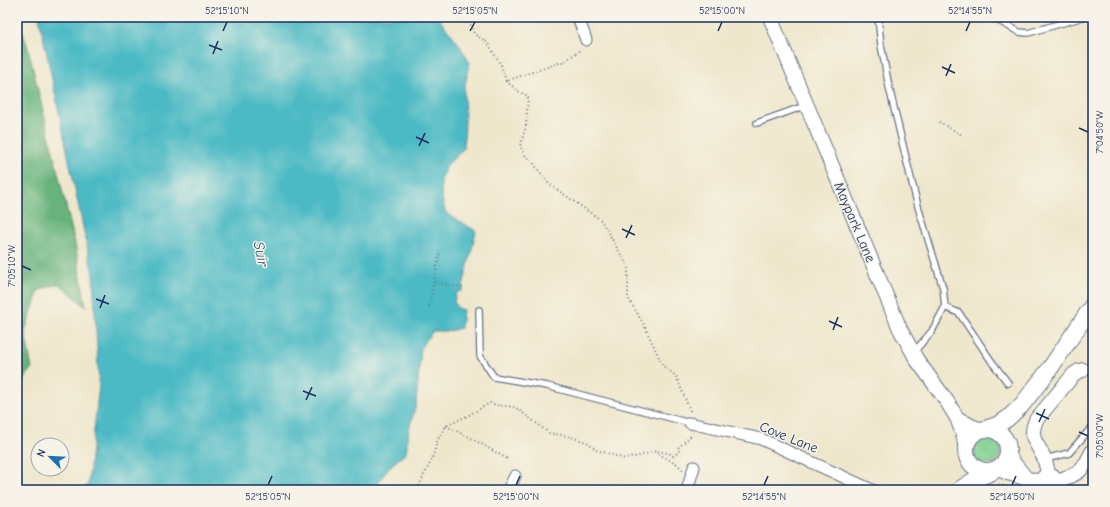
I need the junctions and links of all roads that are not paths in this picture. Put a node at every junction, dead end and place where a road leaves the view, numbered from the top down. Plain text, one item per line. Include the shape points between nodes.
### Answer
1 (578, 17) edge
2 (770, 17) edge
3 (878, 17) edge
4 (992, 17) edge
5 (1083, 17) edge
6 (586, 40) road end
7 (807, 105) junction
8 (757, 124) dead end
9 (1093, 305) edge
10 (946, 307) junction
11 (479, 310) dead end
12 (913, 354) junction
13 (1083, 370) dead end
14 (1008, 383) dead end
15 (1021, 406) junction
16 (957, 418) junction
17 (693, 423) joint
18 (1093, 426) edge
19 (984, 429) junction
20 (966, 450) junction
21 (1093, 450) edge
22 (1008, 451) junction
23 (1045, 459) junction
24 (694, 466) dead end
25 (996, 470) junction
26 (516, 476) dead end
27 (1045, 482) edge
28 (689, 485) edge
29 (508, 490) edge
30 (872, 490) edge
31 (958, 490) edge

1 - 6 street
2 - 7 street, Maypark Lane
3 - 10 lane via 880,45 889,87
4 - 5 lane via 1019,32 1028,33
7 - 8 lane
7 - 12 street, Maypark Lane via 900,329
9 - 15 main road
10 - 12 lane via 932,331
10 - 14 lane via 959,313
11 - 17 lane via 480,356 494,377 547,386
12 - 16 street, Maypark Lane
13 - 23 street via 1074,374 1036,420 1032,435
15 - 19 main road via 1007,419
15 - 22 main road via 1012,427
16 - 19 street via 966,424
16 - 20 street, Maypark Lane
17 - 30 street, Cove Lane via 761,439
18 - 23 lane via 1070,453
19 - 20 main road via 973,434
19 - 22 main road via 1002,434
20 - 25 main road via 968,460 977,470
20 - 31 main road
21 - 27 street via 1079,472 1064,479
22 - 25 main road via 1007,460
22 - 27 street via 1012,461
23 - 27 street
24 - 28 street
25 - 27 street
25 - 31 main road
26 - 29 street

